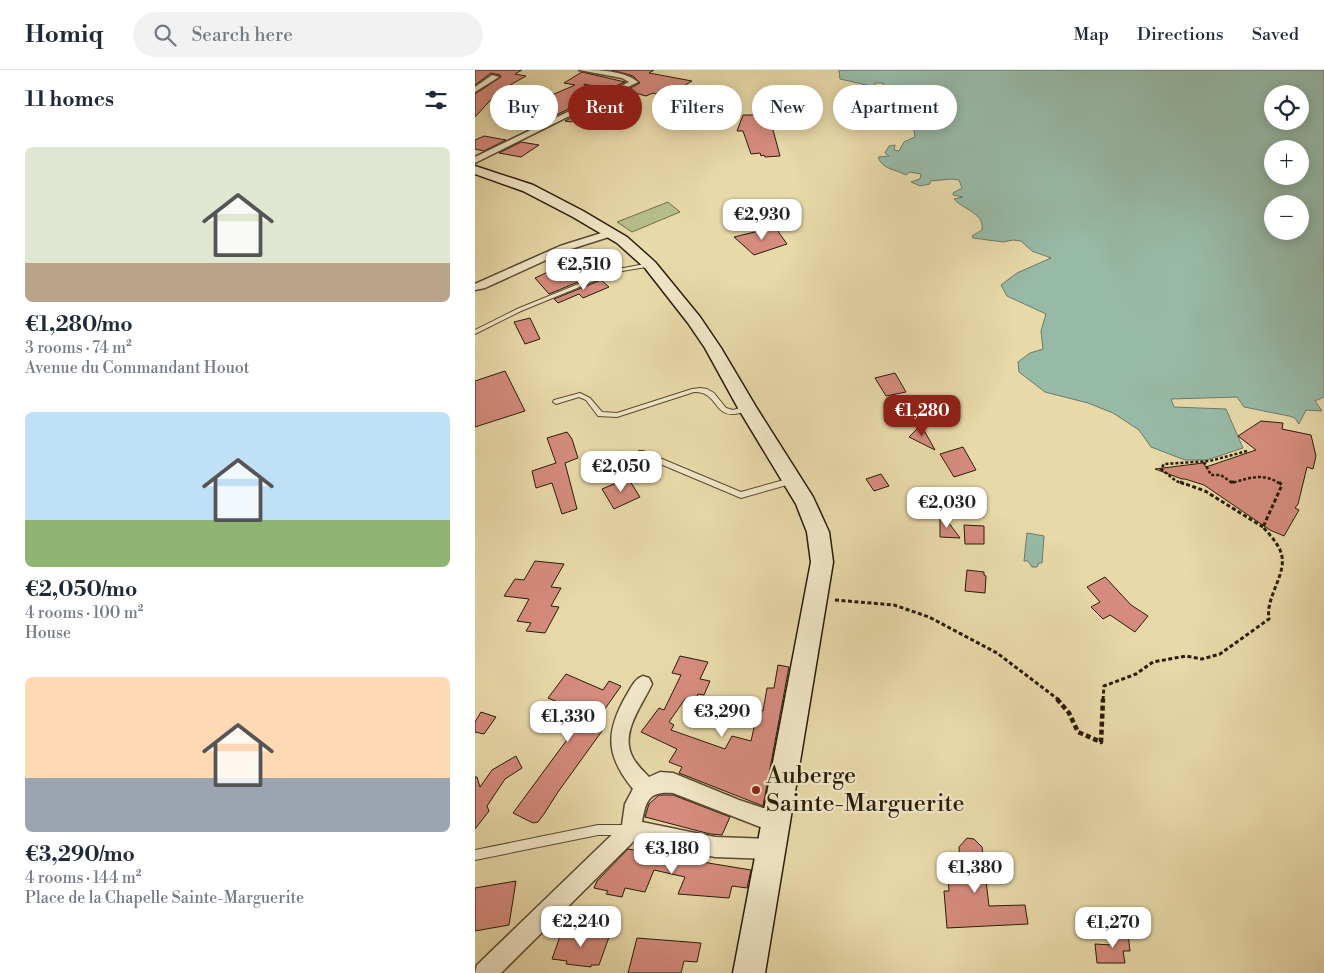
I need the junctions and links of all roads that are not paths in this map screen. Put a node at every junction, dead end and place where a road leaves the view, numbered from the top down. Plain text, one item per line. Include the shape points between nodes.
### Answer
1 (583, 70) edge
2 (475, 80) edge
3 (628, 85) edge
4 (475, 90) edge
5 (568, 118) edge
6 (475, 168) edge
7 (605, 230) junction
8 (650, 265) junction
9 (475, 282) edge
10 (475, 287) edge
11 (475, 332) edge
12 (556, 402) dead end
13 (747, 408) junction
14 (641, 453) dead end
15 (793, 480) junction
16 (643, 684) dead end
17 (645, 788) junction
18 (776, 818) junction
19 (631, 830) junction
20 (770, 849) junction
21 (475, 855) edge
22 (485, 973) edge
23 (749, 973) edge

1 - 3 street via 624,76 634,82
2 - 4 street via 492,80
5 - 6 street
6 - 7 main road via 528,188
7 - 8 main road via 635,250
7 - 9 street
7 - 10 street
8 - 11 lane via 615,271 519,310
8 - 13 main road via 713,348
12 - 13 lane via 580,395 588,399 600,414 617,415 703,389 724,410 733,412
13 - 15 main road
14 - 15 lane via 741,495
15 - 18 main road via 815,520 822,562
16 - 17 street via 621,723 619,735 626,764
17 - 18 street via 660,782 673,783 739,810 763,818
17 - 19 street via 635,804
18 - 20 main road
19 - 20 street via 715,847
19 - 21 lane via 598,830
19 - 22 street
20 - 23 main road

